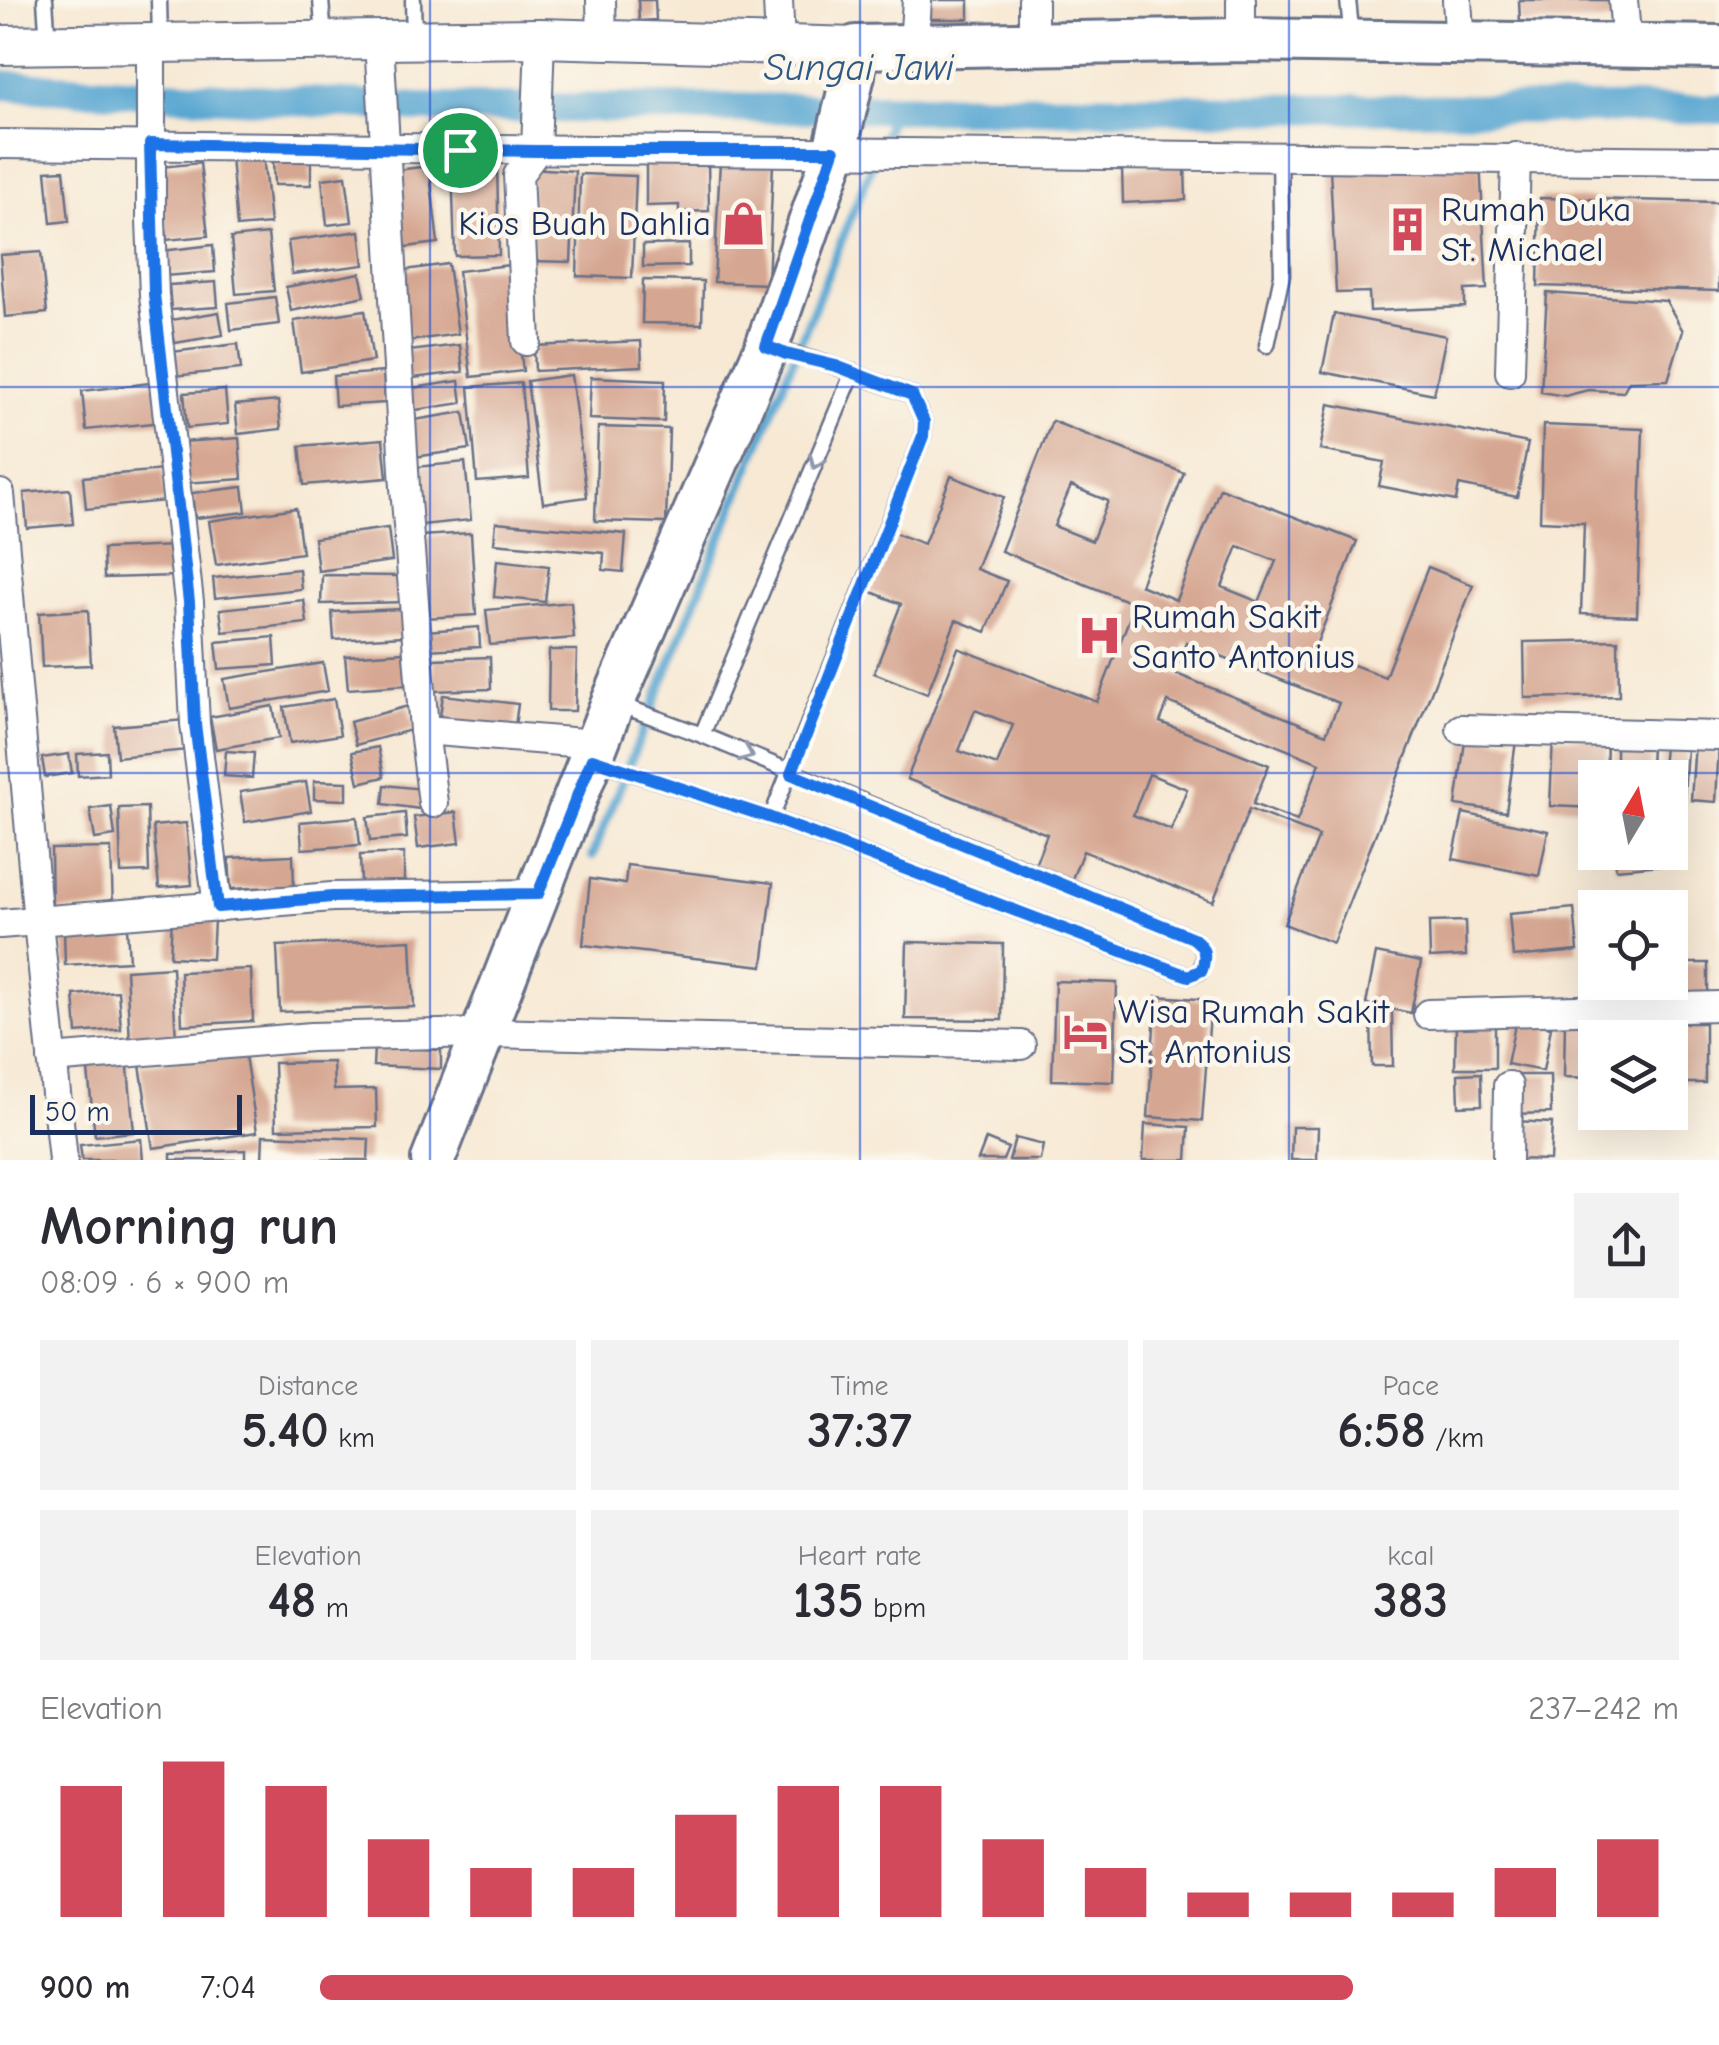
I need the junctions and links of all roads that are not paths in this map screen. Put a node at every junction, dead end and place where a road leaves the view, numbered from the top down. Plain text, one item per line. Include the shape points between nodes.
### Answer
1 (45, 0) edge
2 (159, 0) edge
3 (321, 0) edge
4 (413, 0) edge
5 (601, 0) edge
6 (778, 0) edge
7 (916, 0) edge
8 (1033, 0) edge
9 (1348, 0) edge
10 (1457, 0) edge
11 (1624, 0) edge
12 (1241, 20) edge
13 (540, 38) junction
14 (324, 41) junction
15 (602, 41) junction
16 (1352, 42) junction
17 (780, 44) junction
18 (1460, 44) junction
19 (48, 45) junction
20 (1033, 45) junction
21 (0, 46) edge
22 (914, 46) junction
23 (1626, 46) junction
24 (1719, 47) edge
25 (391, 50) junction
26 (154, 53) junction
27 (855, 61) junction
28 (150, 138) junction
29 (384, 142) junction
30 (536, 143) junction
31 (0, 144) edge
32 (845, 147) junction
33 (1280, 155) junction
34 (1516, 158) junction
35 (1719, 161) edge
36 (526, 341) dead end
37 (1267, 346) dead end
38 (776, 350) junction
39 (854, 372) junction
40 (1510, 372) dead end
41 (0, 494) edge
42 (620, 705) junction
43 (1461, 729) dead end
44 (424, 730) junction
45 (702, 735) junction
46 (1719, 736) edge
47 (598, 756) junction
48 (791, 774) junction
49 (433, 803) dead end
50 (771, 818) junction
51 (538, 894) junction
52 (218, 907) junction
53 (38, 922) junction
54 (0, 924) edge
55 (1719, 1006) edge
56 (1428, 1014) dead end
57 (482, 1033) junction
58 (1022, 1045) dead end
59 (52, 1059) junction
60 (1508, 1086) dead end
61 (63, 1160) edge
62 (433, 1160) edge
63 (1507, 1160) edge

1 - 19 lane
2 - 26 lane
3 - 14 lane
4 - 25 lane
5 - 15 street
6 - 17 street
7 - 22 street
8 - 20 street
9 - 16 lane
10 - 18 street
11 - 23 street
12 - 16 main road
12 - 20 main road
13 - 15 street
13 - 25 street
13 - 30 street
14 - 25 street
14 - 26 street
15 - 17 street
16 - 18 main road
17 - 27 street
18 - 23 main road
19 - 21 street
19 - 26 street
20 - 22 main road
22 - 27 main road
23 - 24 main road
25 - 29 street
26 - 28 street
27 - 32 main road
28 - 29 street
28 - 31 street
28 - 52 street via 154,294
29 - 30 street
29 - 44 street
30 - 32 street
30 - 36 street via 518,175
32 - 33 street via 892,153
32 - 38 main road
33 - 34 street
33 - 37 lane via 1282,275
34 - 35 street
34 - 40 street
38 - 39 lane
38 - 42 main road
39 -> 45 lane
39 - 48 lane via 912,395 923,436
41 - 53 street
42 - 45 lane
42 - 47 main road
43 - 46 street
44 - 47 street
44 - 49 street
45 -> 48 lane
47 - 50 lane
47 - 51 main road
48 - 50 lane
48 - 50 lane via 1193,938 1205,952 1202,970 1180,973
51 - 52 street via 332,897
51 - 57 main road
52 - 53 street
53 - 54 street
53 - 59 street
55 - 56 street
57 - 58 street
57 - 59 street via 311,1037
57 - 62 main road
59 - 61 street
60 - 63 street

